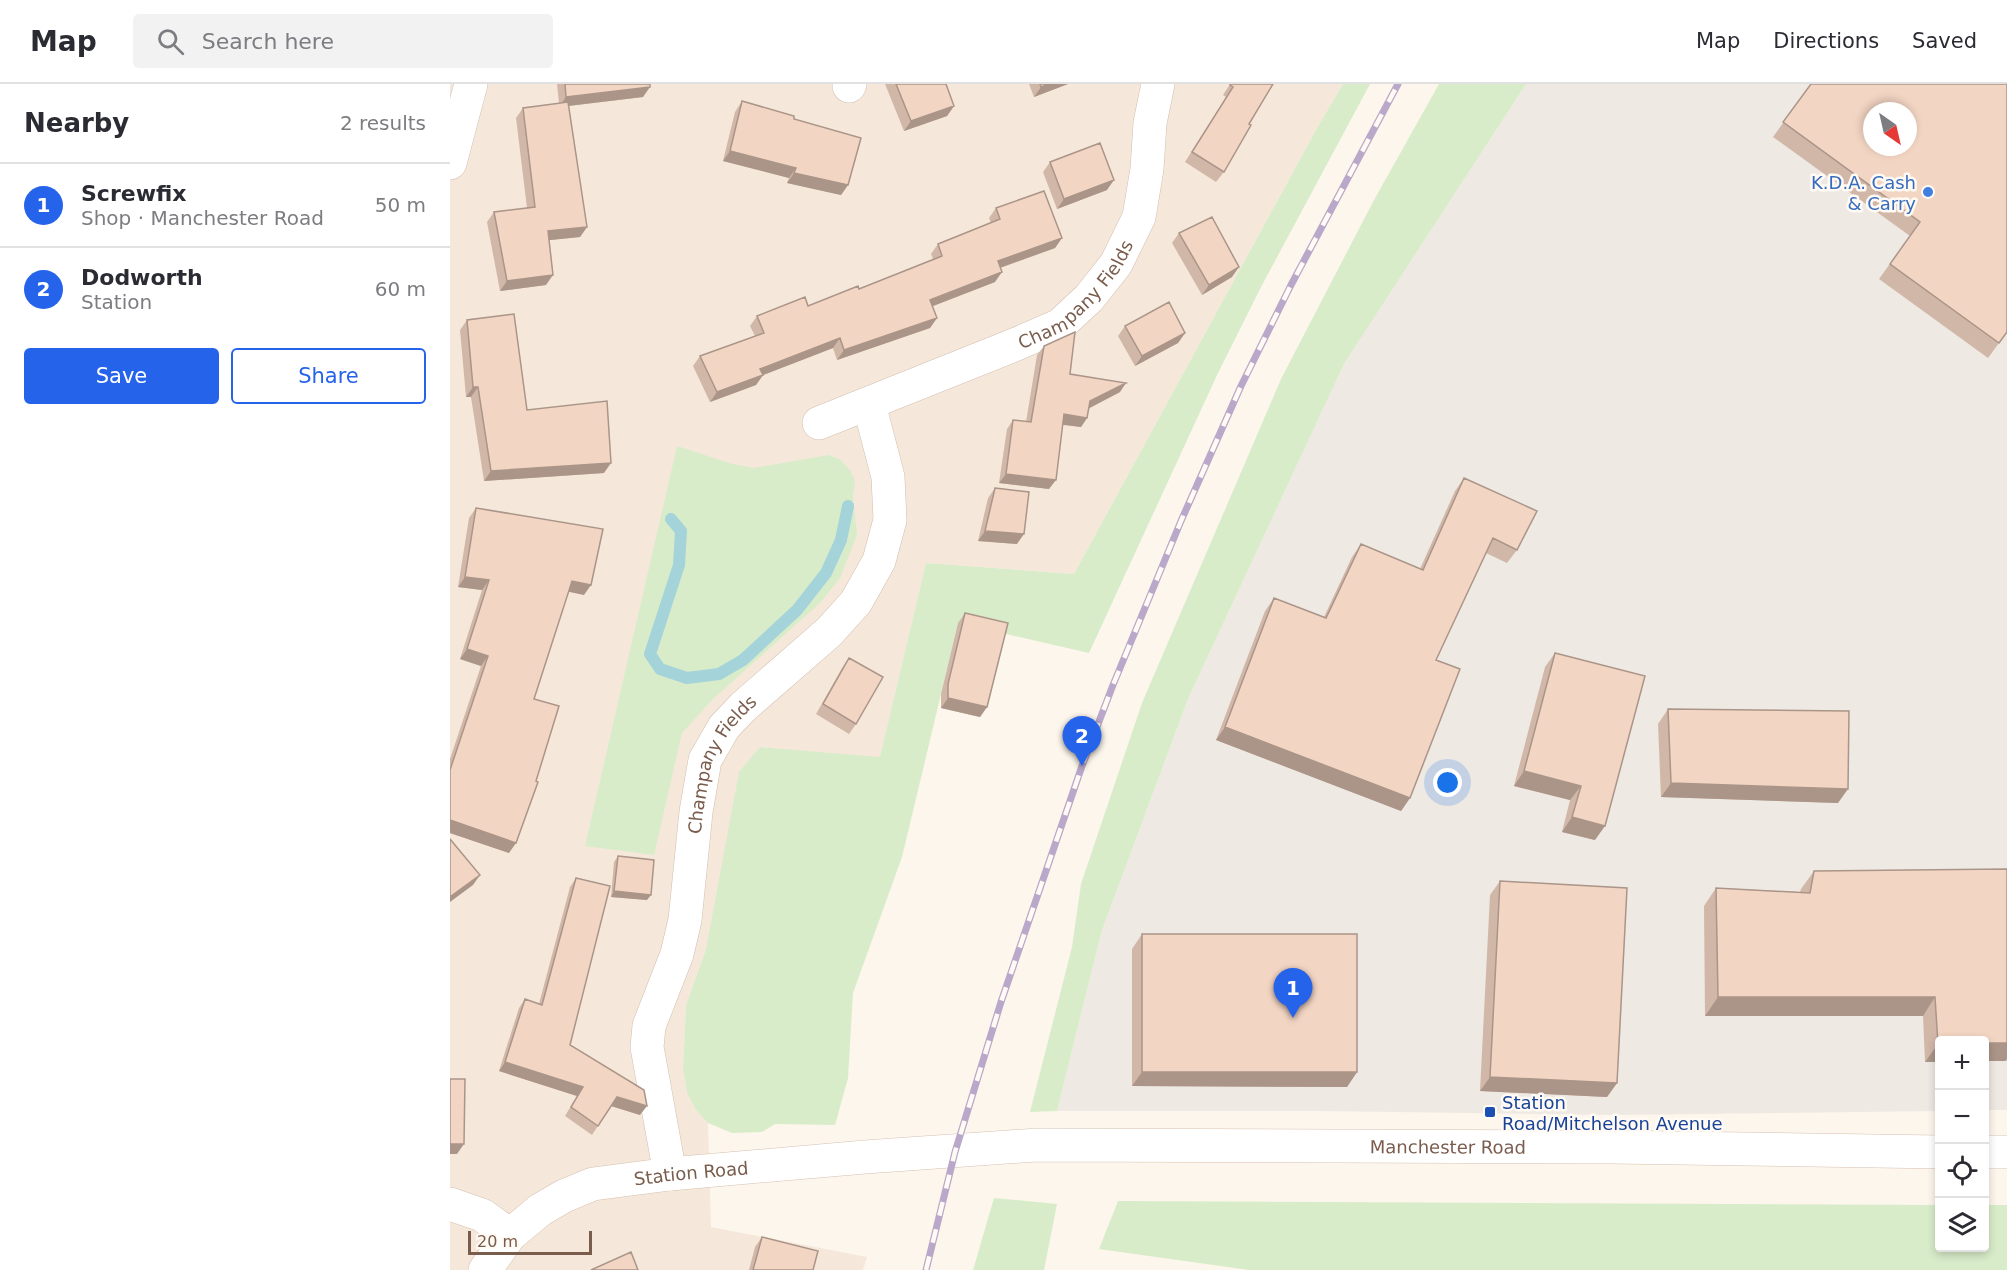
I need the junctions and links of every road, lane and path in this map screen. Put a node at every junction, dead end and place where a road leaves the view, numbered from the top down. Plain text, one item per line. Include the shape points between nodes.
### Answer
1 (471, 84) edge
2 (1158, 84) edge
3 (450, 163) edge
4 (869, 404) junction
5 (819, 423) dead end
6 (955, 1152) joint
7 (1935, 1152) edge
8 (1989, 1152) edge
9 (2007, 1152) edge
10 (670, 1174) junction
11 (450, 1204) edge
12 (510, 1235) junction
13 (485, 1270) edge

1 - 3 main road
2 - 4 main road, Champany Fields via 1139,217 1116,264 1089,298 1060,324
4 - 5 main road, Champany Fields
4 - 10 main road, Champany Fields via 888,477 890,520 879,561 856,603 829,632 743,707 724,727 705,760 685,920 677,954 650,1026 647,1047
6 - 7 main road, Manchester Road via 1037,1145
6 - 10 main road, Station Road
8 - 9 main road
10 - 12 main road, Station Road via 593,1184 540,1210
11 - 12 main road via 482,1215
12 - 13 main road, Station Road

